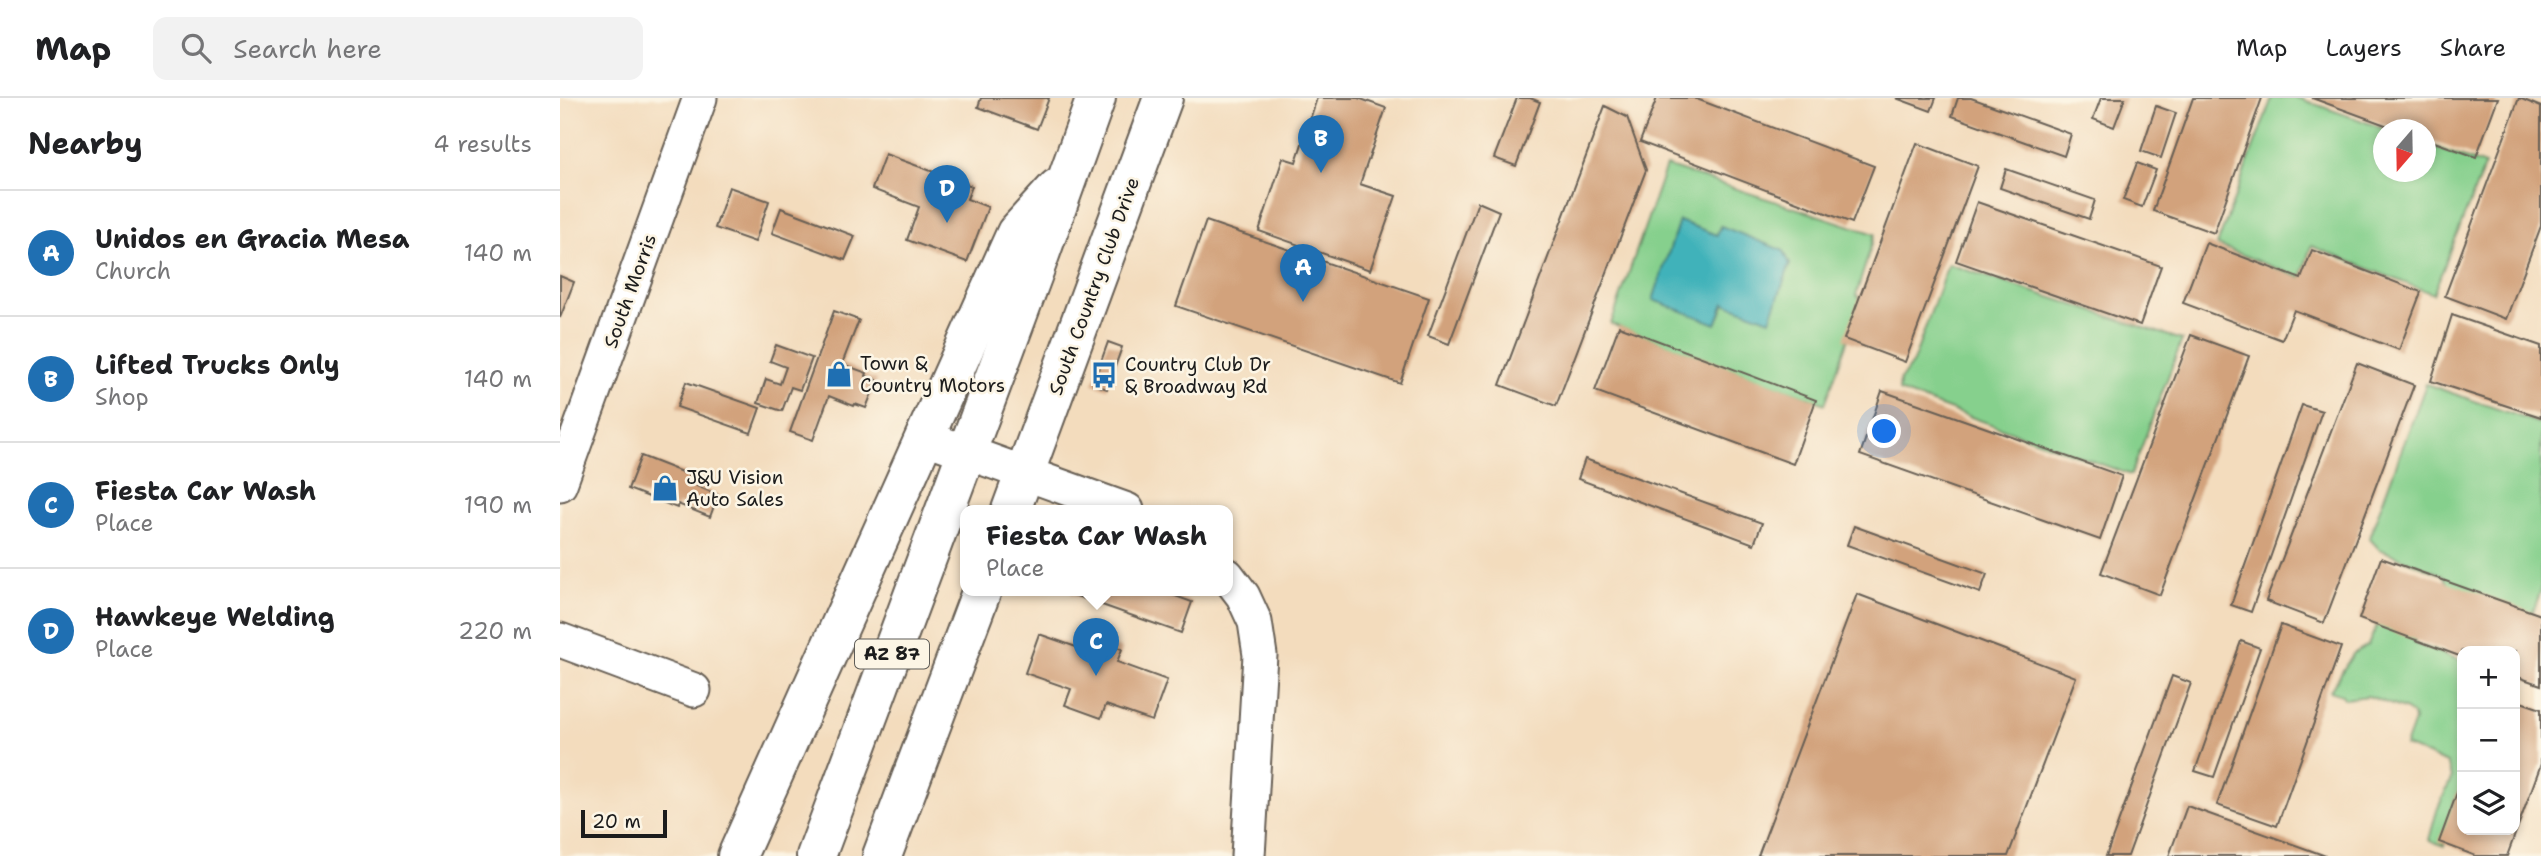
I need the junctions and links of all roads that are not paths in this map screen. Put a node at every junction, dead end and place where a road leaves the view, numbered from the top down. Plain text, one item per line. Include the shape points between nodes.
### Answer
1 (700, 98) edge
2 (1096, 98) edge
3 (1163, 98) edge
4 (1069, 173) junction
5 (924, 437) junction
6 (967, 451) junction
7 (1024, 474) junction
8 (560, 484) edge
9 (1013, 505) edge
10 (1113, 505) edge
11 (1233, 583) edge
12 (980, 596) edge
13 (560, 640) edge
14 (694, 690) dead end
15 (737, 856) edge
16 (817, 856) edge
17 (882, 856) edge
18 (1248, 856) edge

1 - 8 street, South Morris
2 - 4 main road, AZ 87
3 - 7 main road, South Country Club Drive
4 - 5 main road via 1016,233
4 - 6 main road, AZ 87
5 - 6 street
5 - 15 main road
6 - 7 street
6 - 16 main road, AZ 87
7 - 9 main road, South Country Club Drive
7 - 10 street
11 - 18 street via 1255,622 1260,655
12 - 17 main road, AZ 87
13 - 14 street

